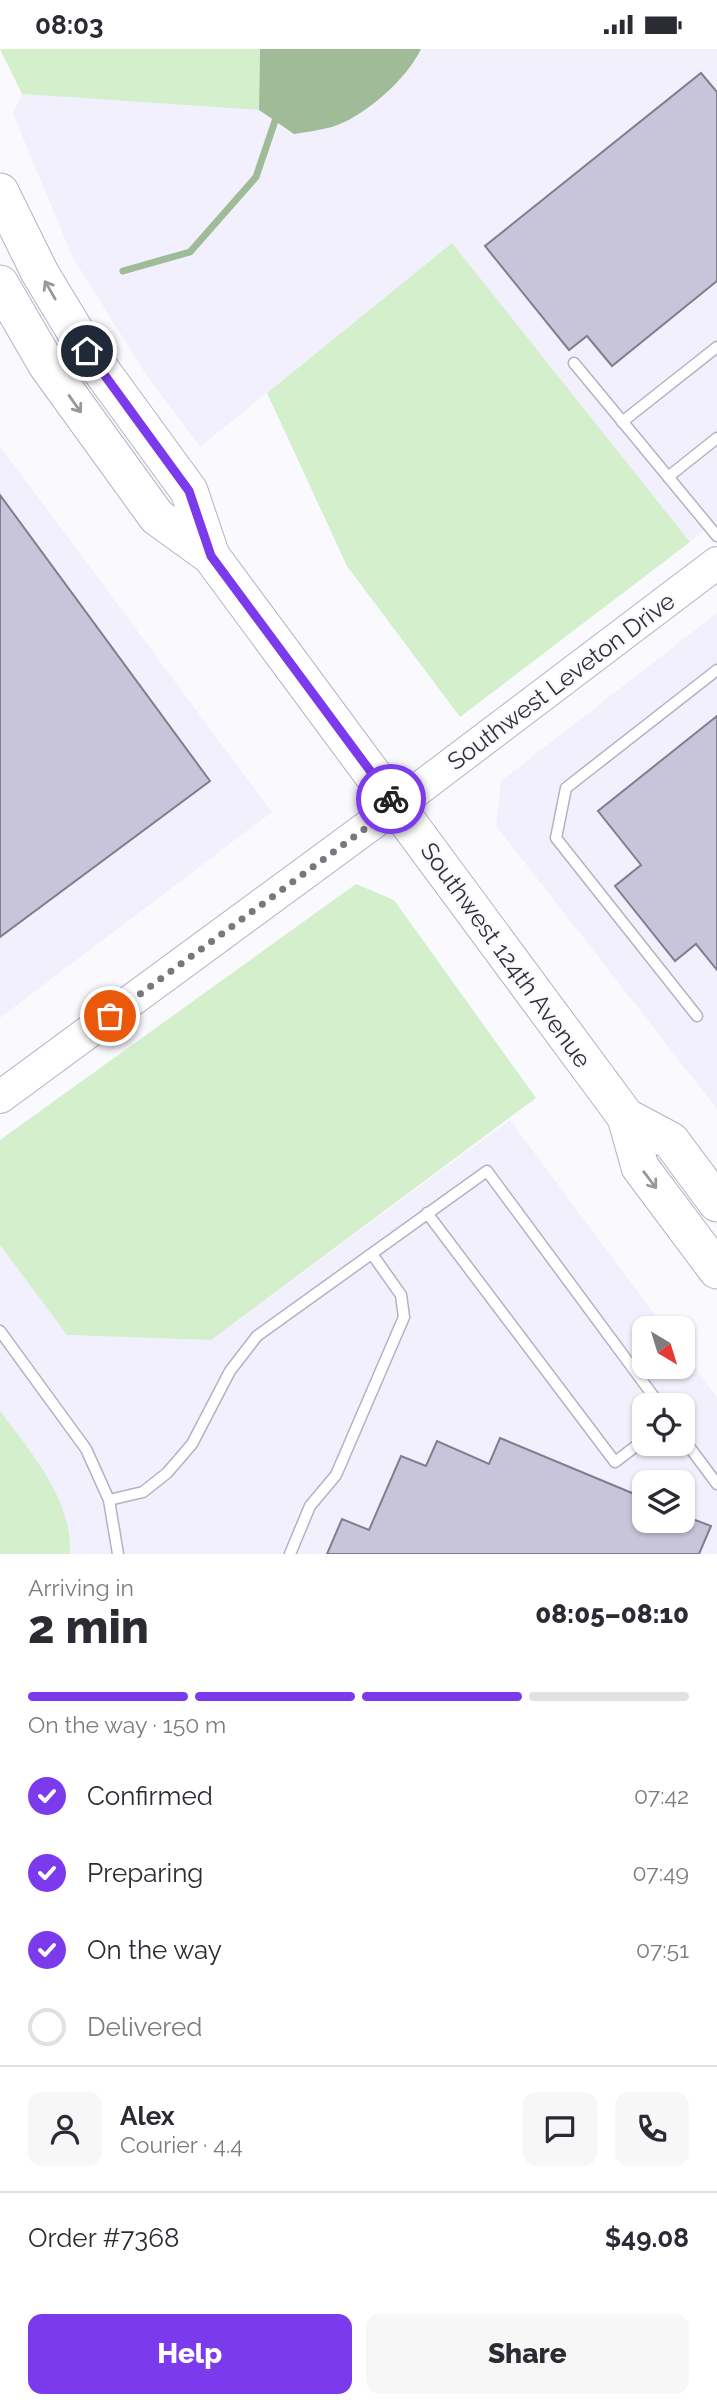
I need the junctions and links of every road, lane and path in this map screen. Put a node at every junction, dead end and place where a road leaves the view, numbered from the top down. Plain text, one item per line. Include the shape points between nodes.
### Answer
1 (0, 192) edge
2 (0, 283) edge
3 (717, 347) edge
4 (574, 363) dead end
5 (622, 422) junction
6 (717, 438) edge
7 (668, 477) junction
8 (717, 536) edge
9 (211, 556) junction
10 (714, 572) edge
11 (717, 670) edge
12 (396, 806) junction
13 (696, 1016) dead end
14 (0, 1097) edge
15 (626, 1117) junction
16 (717, 1203) edge
17 (427, 1213) junction
18 (372, 1254) junction
19 (717, 1270) edge
20 (0, 1331) edge
21 (651, 1393) edge
22 (632, 1449) edge
23 (695, 1454) edge
24 (717, 1484) edge
25 (109, 1500) junction
26 (118, 1554) edge
27 (290, 1554) edge

9 -> 1 main road, Southwest 124th Avenue via 189,491 87,351 40,273
2 -> 9 main road, Southwest 124th Avenue via 47,365 157,517
3 - 5 lane
4 - 5 lane
5 - 7 lane
6 - 7 lane
7 - 8 lane
9 - 12 main road, Southwest 124th Avenue
10 - 12 street, Southwest Leveton Drive
11 - 13 lane via 566,788 556,838
12 - 14 street, Southwest Leveton Drive
12 - 15 main road, Southwest 124th Avenue
15 - 16 main road, Southwest 124th Avenue via 671,1141
15 -> 19 main road, Southwest 124th Avenue via 640,1167
17 - 18 lane
17 - 21 lane via 487,1171
17 - 22 lane via 614,1462
18 - 25 lane via 257,1336 230,1371 192,1444 167,1473 143,1492
18 - 27 lane via 401,1295 404,1317 336,1475 310,1506
20 - 25 lane via 86,1449
23 - 24 lane
25 - 26 lane

